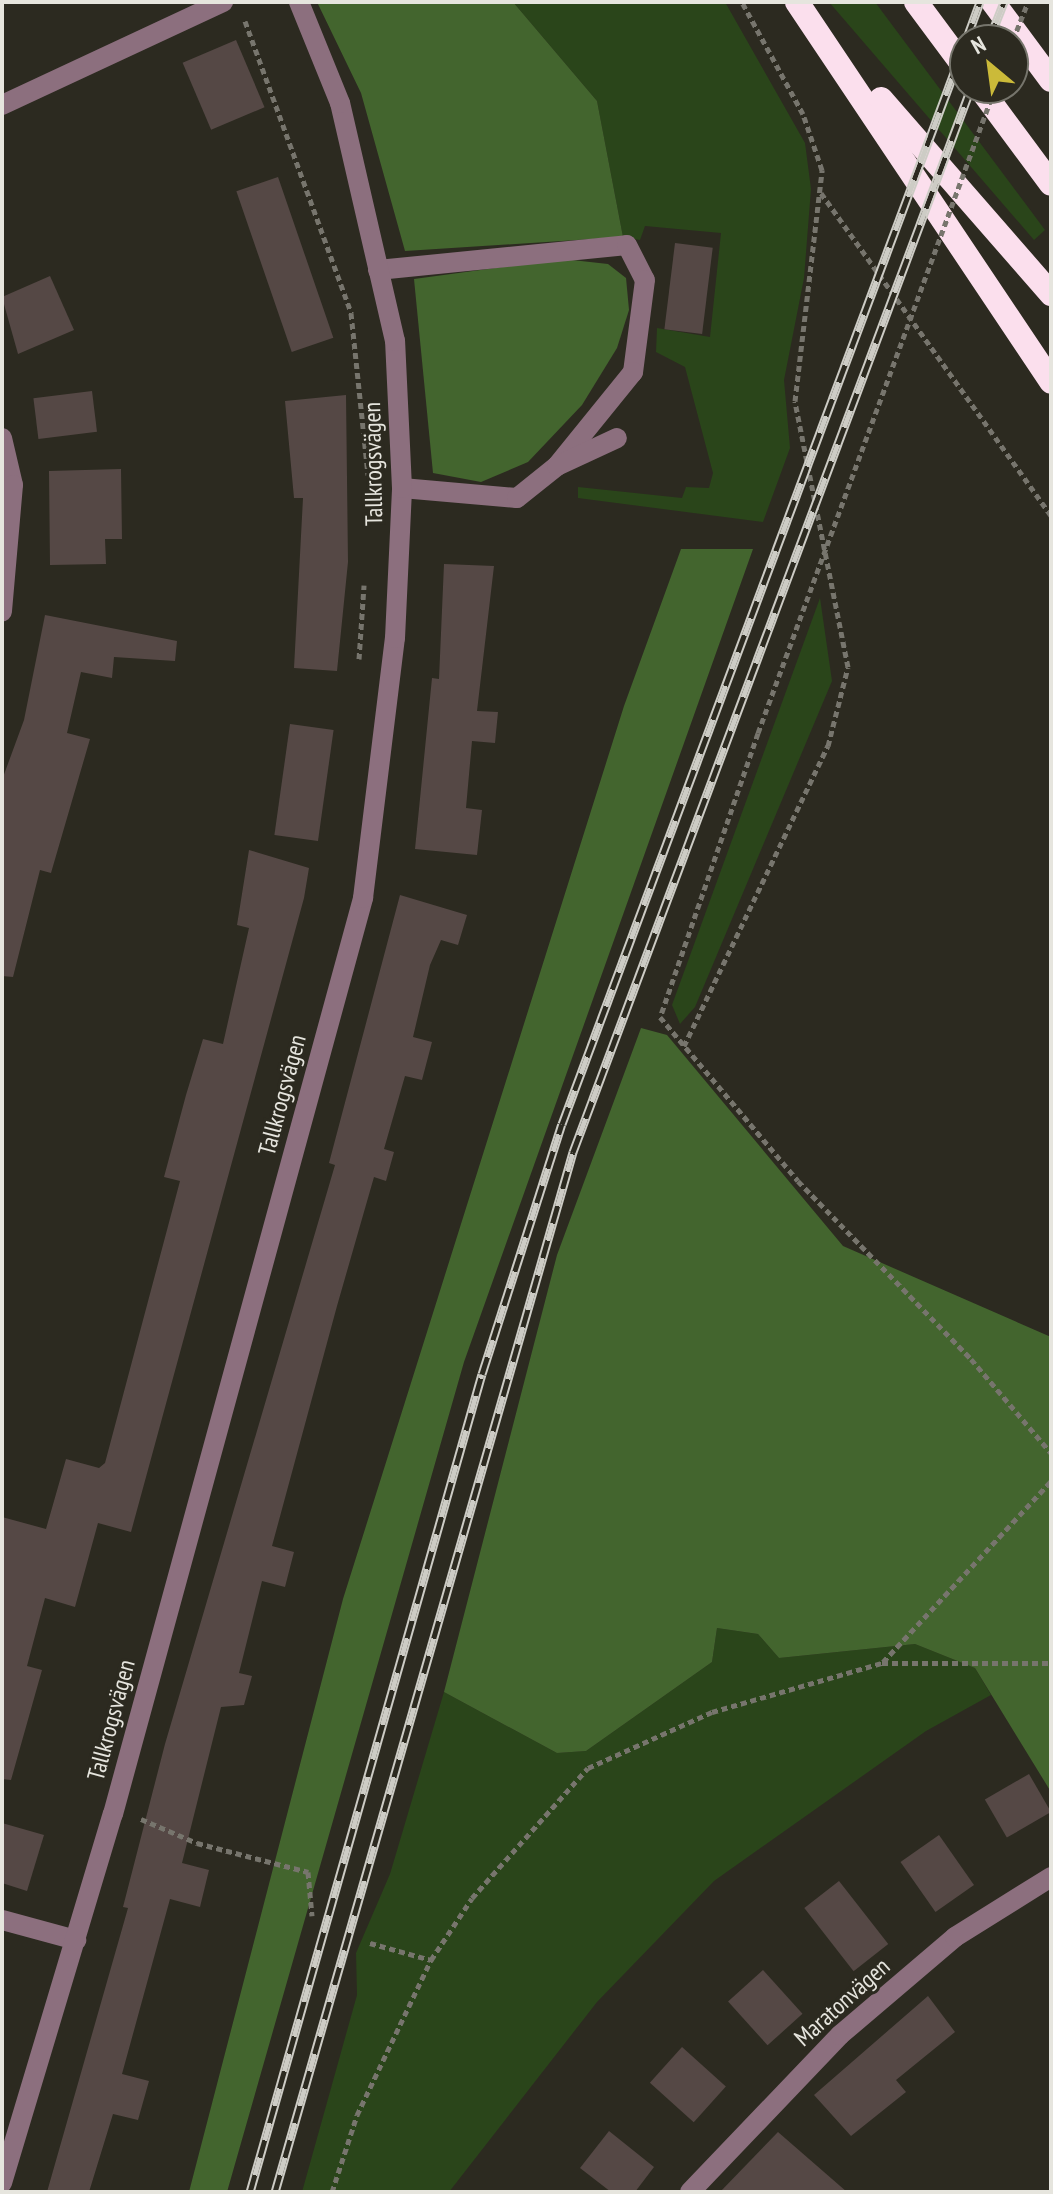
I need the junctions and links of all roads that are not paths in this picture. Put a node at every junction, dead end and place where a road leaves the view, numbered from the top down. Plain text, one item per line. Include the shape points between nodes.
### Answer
1 (223, 2) edge
2 (299, 2) edge
3 (916, 2) edge
4 (993, 2) edge
5 (800, 6) edge
6 (949, 46) edge
7 (1051, 80) edge
8 (992, 104) edge
9 (2, 105) edge
10 (1051, 184) edge
11 (378, 270) junction
12 (1051, 294) edge
13 (1051, 382) edge
14 (2, 438) edge
15 (617, 438) dead end
16 (557, 466) junction
17 (402, 488) junction
18 (2, 612) edge
19 (1051, 1877) edge
20 (2, 1920) edge
21 (76, 1940) junction
22 (2, 2183) edge
23 (690, 2192) edge

1 - 9 street
2 - 11 street, Tallkrogsvägen via 340,103
3 - 6 highway
4 - 7 highway
5 - 12 highway
5 - 13 highway
8 - 10 highway
11 - 16 street via 627,245 645,280 633,372
11 - 17 street, Tallkrogsvägen via 395,341
14 - 18 street via 13,485
15 - 16 street
16 - 17 street via 517,498
17 - 21 street, Tallkrogsvägen via 395,638 363,898
19 - 23 street, Maratonvägen via 955,1937 840,2035
20 - 21 street
21 - 22 street, Tallkrogsvägen

